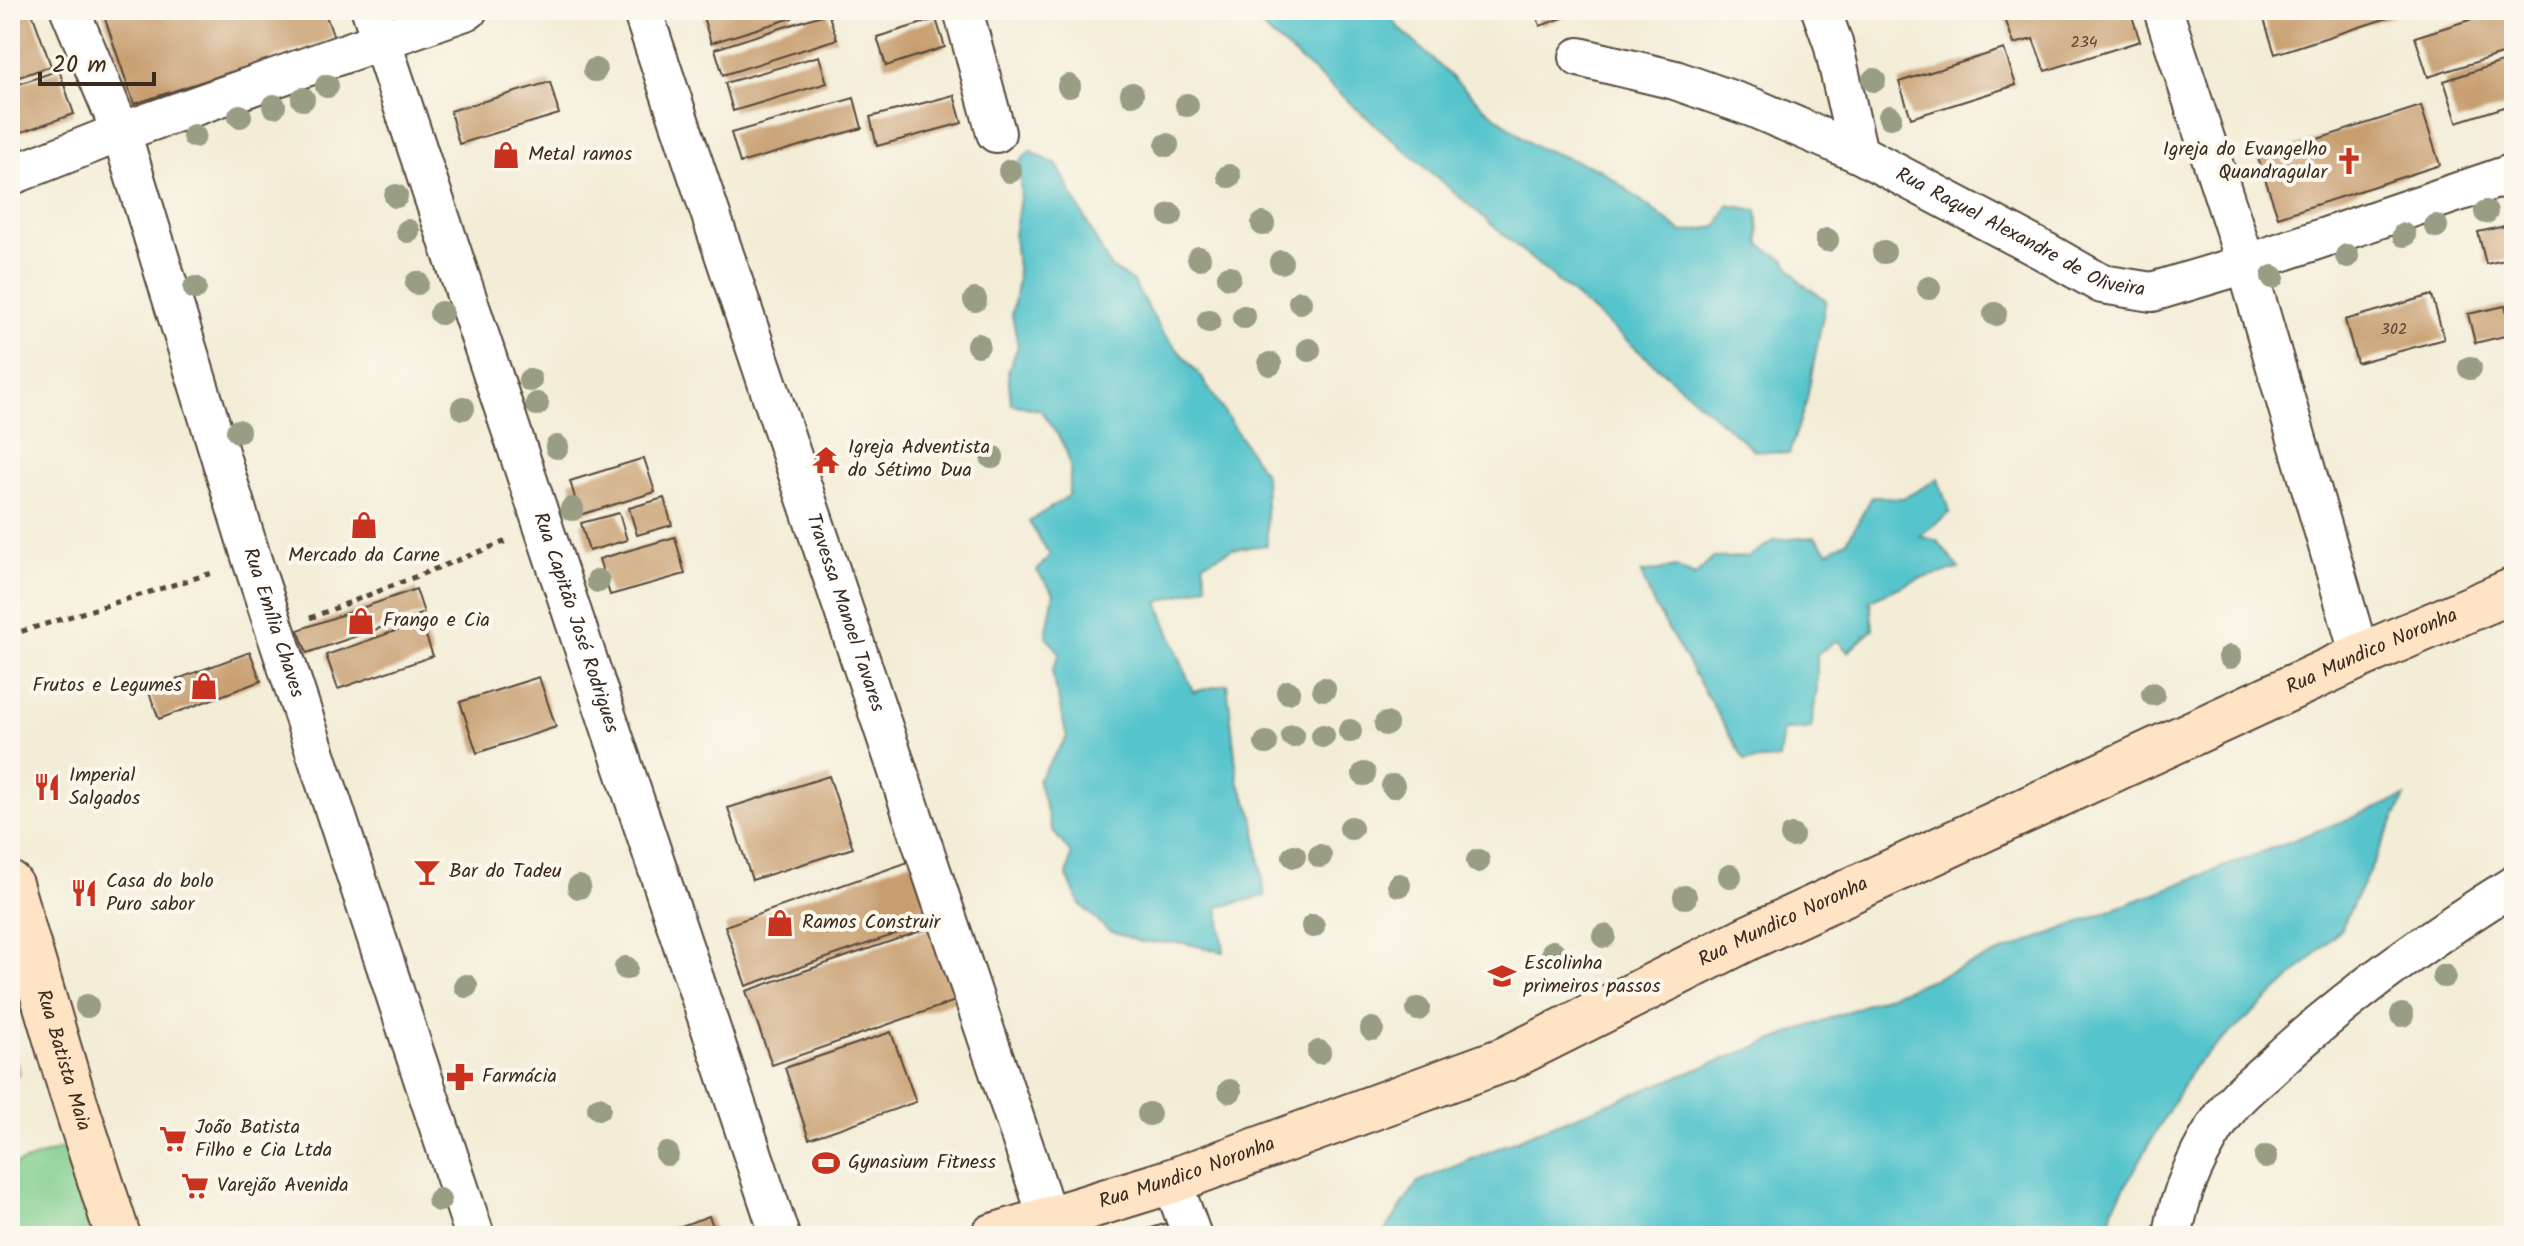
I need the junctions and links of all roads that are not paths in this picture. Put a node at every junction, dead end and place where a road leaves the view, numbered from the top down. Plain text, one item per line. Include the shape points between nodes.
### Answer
1 (70, 10) edge
2 (468, 10) edge
3 (642, 10) edge
4 (963, 10) edge
5 (1821, 10) edge
6 (2163, 10) edge
7 (377, 26) edge
8 (1579, 57) dead end
9 (121, 132) junction
10 (996, 133) dead end
11 (1858, 153) junction
12 (2514, 173) edge
13 (10, 176) edge
14 (2246, 264) junction
15 (2514, 590) edge
16 (2360, 656) junction
17 (10, 884) edge
18 (2514, 885) edge
19 (1172, 1181) junction
20 (1050, 1227) edge
21 (118, 1236) edge
22 (475, 1236) edge
23 (780, 1236) edge
24 (993, 1236) edge
25 (1192, 1236) edge
26 (2173, 1236) edge

1 - 9 street, Rua Emília Chaves
2 - 7 street
3 - 20 street, Travessa Manoel Tavares
4 - 10 street
5 - 11 street
6 - 14 street
7 - 9 street
7 - 23 street, Rua Capitão José Rodrigues
8 - 11 street, Rua Raquel Alexandre de Oliveira via 1675,80
9 - 13 street
9 - 22 street, Rua Emília Chaves via 252,560
11 - 14 street, Rua Raquel Alexandre de Oliveira via 2102,284 2152,292
12 - 14 street, Rua Raquel Alexandre de Oliveira
14 - 16 street
15 - 16 street, Rua Mundico Noronha
16 - 19 street, Rua Mundico Noronha via 1750,937 1506,1059
17 - 21 street, Rua Batista Maia
18 - 26 street via 2400,962 2314,1029 2229,1107 2197,1160 2176,1213
19 - 20 street, Rua Mundico Noronha
19 - 25 street
20 - 24 street, Rua Mundico Noronha

